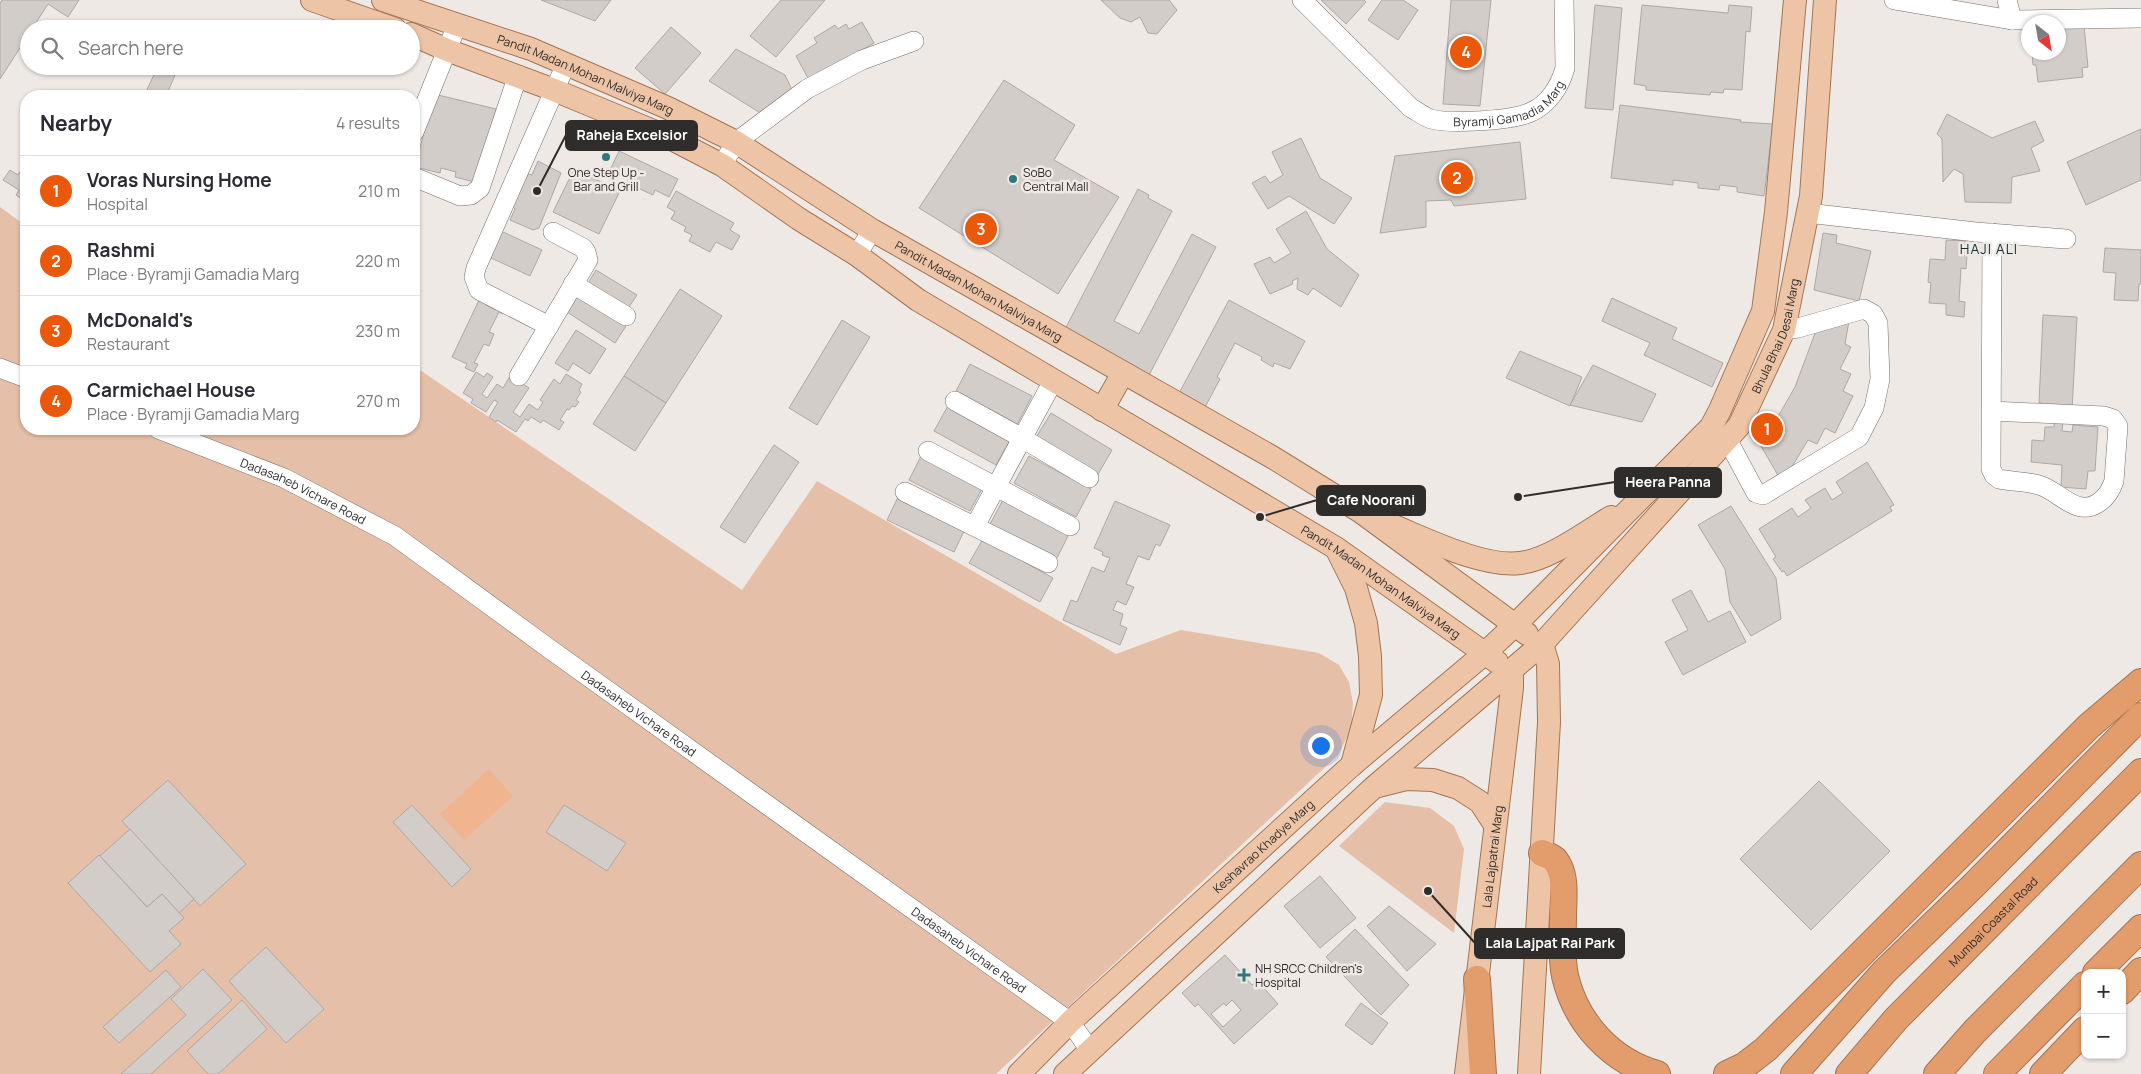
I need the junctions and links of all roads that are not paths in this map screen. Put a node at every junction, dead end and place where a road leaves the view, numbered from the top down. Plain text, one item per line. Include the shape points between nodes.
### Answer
1 (312, 0) edge
2 (383, 0) edge
3 (1302, 0) edge
4 (1564, 0) edge
5 (1795, 0) edge
6 (1837, 0) edge
7 (1894, 0) edge
8 (2007, 0) edge
9 (1825, 11) edge
10 (2141, 18) edge
11 (369, 20) edge
12 (2012, 20) junction
13 (457, 25) junction
14 (420, 38) edge
15 (914, 41) dead end
16 (447, 50) junction
17 (566, 64) junction
18 (518, 75) junction
19 (554, 90) junction
20 (420, 117) edge
21 (736, 142) junction
22 (722, 166) junction
23 (420, 179) edge
24 (1807, 213) junction
25 (872, 230) junction
26 (553, 232) dead end
27 (1992, 233) junction
28 (2066, 239) dead end
29 (857, 255) junction
30 (573, 284) junction
31 (626, 316) dead end
32 (549, 326) junction
33 (1784, 330) junction
34 (0, 368) edge
35 (1124, 372) junction
36 (20, 376) edge
37 (519, 376) dead end
38 (1053, 381) junction
39 (955, 401) dead end
40 (1102, 410) junction
41 (1991, 411) junction
42 (173, 435) edge
43 (1022, 438) junction
44 (1727, 439) junction
45 (928, 451) dead end
46 (1089, 478) dead end
47 (996, 487) junction
48 (905, 492) dead end
49 (1643, 497) junction
50 (1360, 512) junction
51 (975, 526) junction
52 (1070, 526) dead end
53 (1336, 548) junction
54 (1048, 563) dead end
55 (1514, 626) junction
56 (1542, 644) junction
57 (1484, 654) junction
58 (1512, 671) junction
59 (2141, 682) edge
60 (2141, 716) edge
61 (1352, 765) junction
62 (2141, 772) edge
63 (1373, 788) junction
64 (1495, 825) junction
65 (1542, 853) junction
66 (2141, 865) edge
67 (2141, 928) edge
68 (2100, 969) edge
69 (2141, 972) edge
70 (1477, 979) junction
71 (2126, 987) edge
72 (2081, 989) edge
73 (1070, 1022) junction
74 (2081, 1034) edge
75 (1090, 1050) junction
76 (1019, 1074) edge
77 (1065, 1074) edge
78 (1466, 1074) edge
79 (1483, 1074) edge
80 (1529, 1074) edge
81 (1657, 1074) edge
82 (1727, 1074) edge
83 (1794, 1074) edge
84 (1849, 1074) edge
85 (1937, 1074) edge
86 (1997, 1074) edge
87 (2043, 1074) edge

1 - 11 main road
2 - 13 main road, Pandit Madan Mohan Malviya Marg
3 - 4 street, Byramji Gamadia Marg via 1411,108 1430,119 1450,121 1491,120 1531,112 1551,97 1565,68
5 - 49 main road, Bhula Bhai Desai Marg via 1776,212 1763,312 1711,427
6 - 9 main road
7 - 12 street
8 - 12 street
9 - 24 main road, Bhula Bhai Desai Marg
10 - 12 street
13 - 16 street
13 - 17 main road, Pandit Madan Mohan Malviya Marg
14 - 16 main road, Pandit Madan Mohan Malviya Marg
15 - 21 street via 862,60 807,89
16 - 18 main road, Pandit Madan Mohan Malviya Marg
16 - 20 street
17 - 19 street
17 - 21 main road, Pandit Madan Mohan Malviya Marg via 668,108
18 - 19 main road, Pandit Madan Mohan Malviya Marg
18 - 23 street via 480,188 471,196 460,196
19 - 22 main road, Pandit Madan Mohan Malviya Marg via 668,137
19 - 32 street via 474,277 479,290
21 - 22 street
21 - 25 main road, Pandit Madan Mohan Malviya Marg
22 - 29 main road, Pandit Madan Mohan Malviya Marg
24 - 27 street
24 - 33 main road, Bhula Bhai Desai Marg
25 - 29 street
25 - 35 main road, Pandit Madan Mohan Malviya Marg
26 - 30 street via 583,248 588,256
27 - 28 street
27 - 41 street
29 - 38 main road, Pandit Madan Mohan Malviya Marg via 918,300
30 - 31 street
30 - 32 street
32 - 37 street
33 - 44 main road, Bhula Bhai Desai Marg via 1738,426
33 - 44 street via 1864,309 1873,314 1878,323 1880,379 1874,408 1858,437 1762,496 1756,493
34 - 36 street
35 - 40 main road
35 - 50 main road, Pandit Madan Mohan Malviya Marg
38 - 40 main road, Pandit Madan Mohan Malviya Marg
38 - 43 street
39 - 43 street
40 - 53 main road, Pandit Madan Mohan Malviya Marg
41 - 41 street via 1991,469 1994,476 2039,485 2085,508 2102,500 2112,488 2118,426 2113,419
42 - 73 street, Dadasaheb Vichare Road via 284,478 395,536
43 - 46 street
43 - 47 street
44 - 56 main road, Bhula Bhai Desai Marg
45 - 47 street
47 - 51 street
47 - 52 street
48 - 51 street
49 - 50 main road via 1553,552 1520,563 1490,562
49 - 55 main road, Bhula Bhai Desai Marg
50 - 55 main road, Pandit Madan Mohan Malviya Marg
51 - 54 street
53 - 57 main road, Pandit Madan Mohan Malviya Marg
53 - 61 main road via 1356,588 1366,623 1370,656 1371,695
55 - 56 main road, Pandit Madan Mohan Malviya Marg
55 - 57 main road, Keshavrao Khadye Marg
56 - 58 main road, Bhula Bhai Desai Marg
56 - 65 main road via 1548,664 1549,722
57 - 58 main road
57 - 61 main road, Keshavrao Khadye Marg
58 - 63 main road
58 - 64 main road, Lala Lajpatrai Marg
59 - 82 highway via 2089,726 1766,1049
60 - 83 highway via 1884,972
61 - 73 main road, Keshavrao Khadye Marg
62 - 84 highway, Mumbai Coastal Road via 1896,1019
63 - 64 main road via 1406,779 1441,782 1480,802
63 - 75 main road
64 - 70 main road, Lala Lajpatrai Marg
65 - 80 main road
65 - 81 highway via 1554,859 1560,872 1565,976 1580,1014 1591,1032 1609,1049 1629,1063
66 - 85 highway via 1975,1031
67 - 68 highway
69 - 71 highway
70 - 78 main road, Lala Lajpatrai Marg
70 - 79 highway
72 - 86 highway
73 - 75 street, Dadasaheb Vichare Road
73 - 76 main road, Keshavrao Khadye Marg
74 - 87 highway
75 - 77 main road

